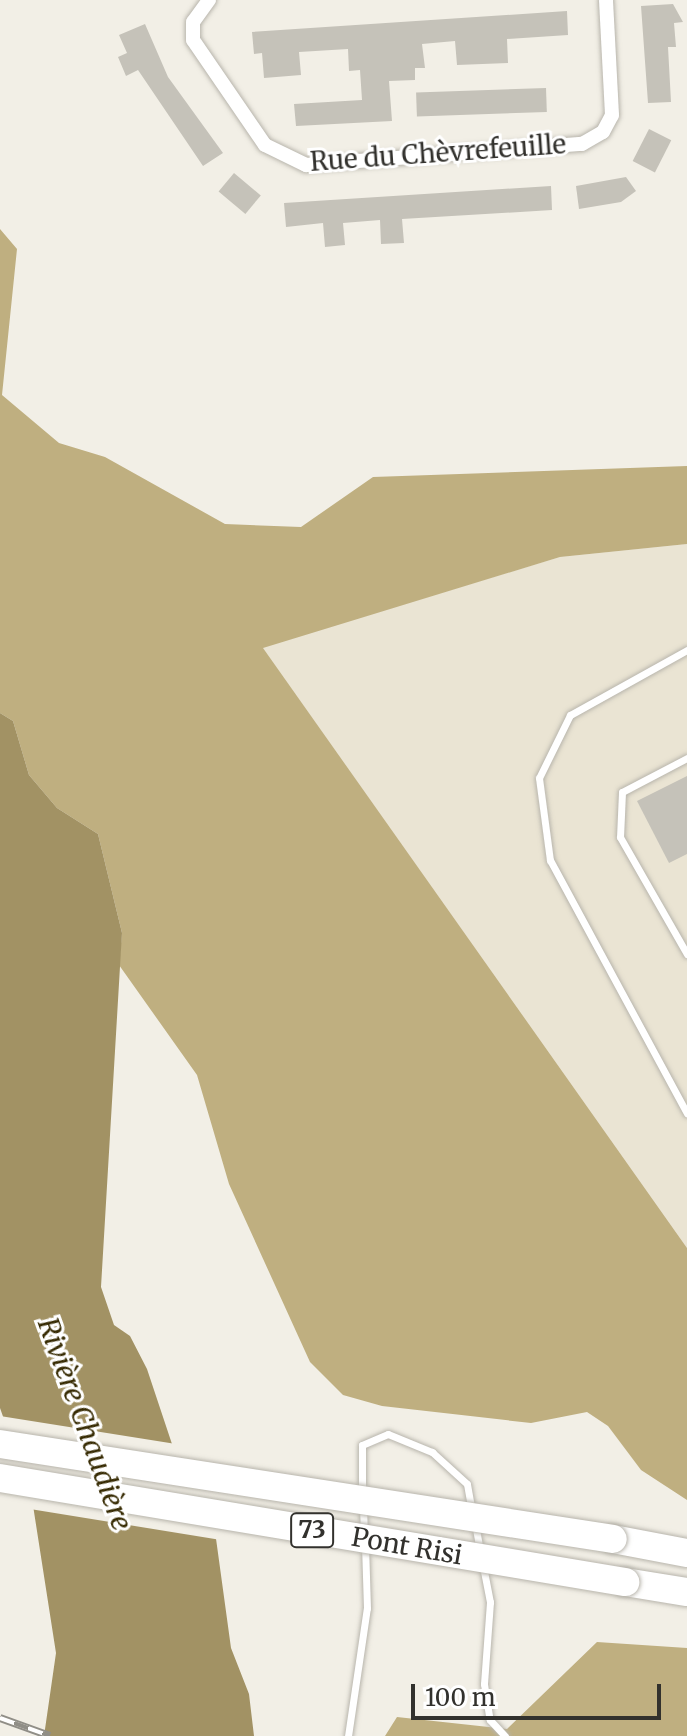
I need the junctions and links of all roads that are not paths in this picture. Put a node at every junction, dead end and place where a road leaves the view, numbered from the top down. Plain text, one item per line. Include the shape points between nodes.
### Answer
1 (209, 0) edge
2 (606, 0) edge
3 (687, 650) edge
4 (687, 758) edge
5 (687, 954) edge
6 (687, 1113) edge
7 (0, 1444) edge
8 (0, 1478) edge
9 (687, 1553) edge
10 (687, 1592) edge
11 (348, 1736) edge
12 (505, 1736) edge

1 - 2 street, Rue du Chèvrefeuille via 193,22 193,40 265,145 306,165 582,144 603,132 612,115
3 - 6 lane via 570,715 539,778 550,860
4 - 5 lane via 622,792 620,837
7 - 9 highway, Pont Risi / 73, bridge
8 - 10 highway, Pont Risi / 73, bridge
11 - 12 lane via 367,1608 362,1445 388,1434 432,1452 467,1484 490,1602 486,1696 490,1720

